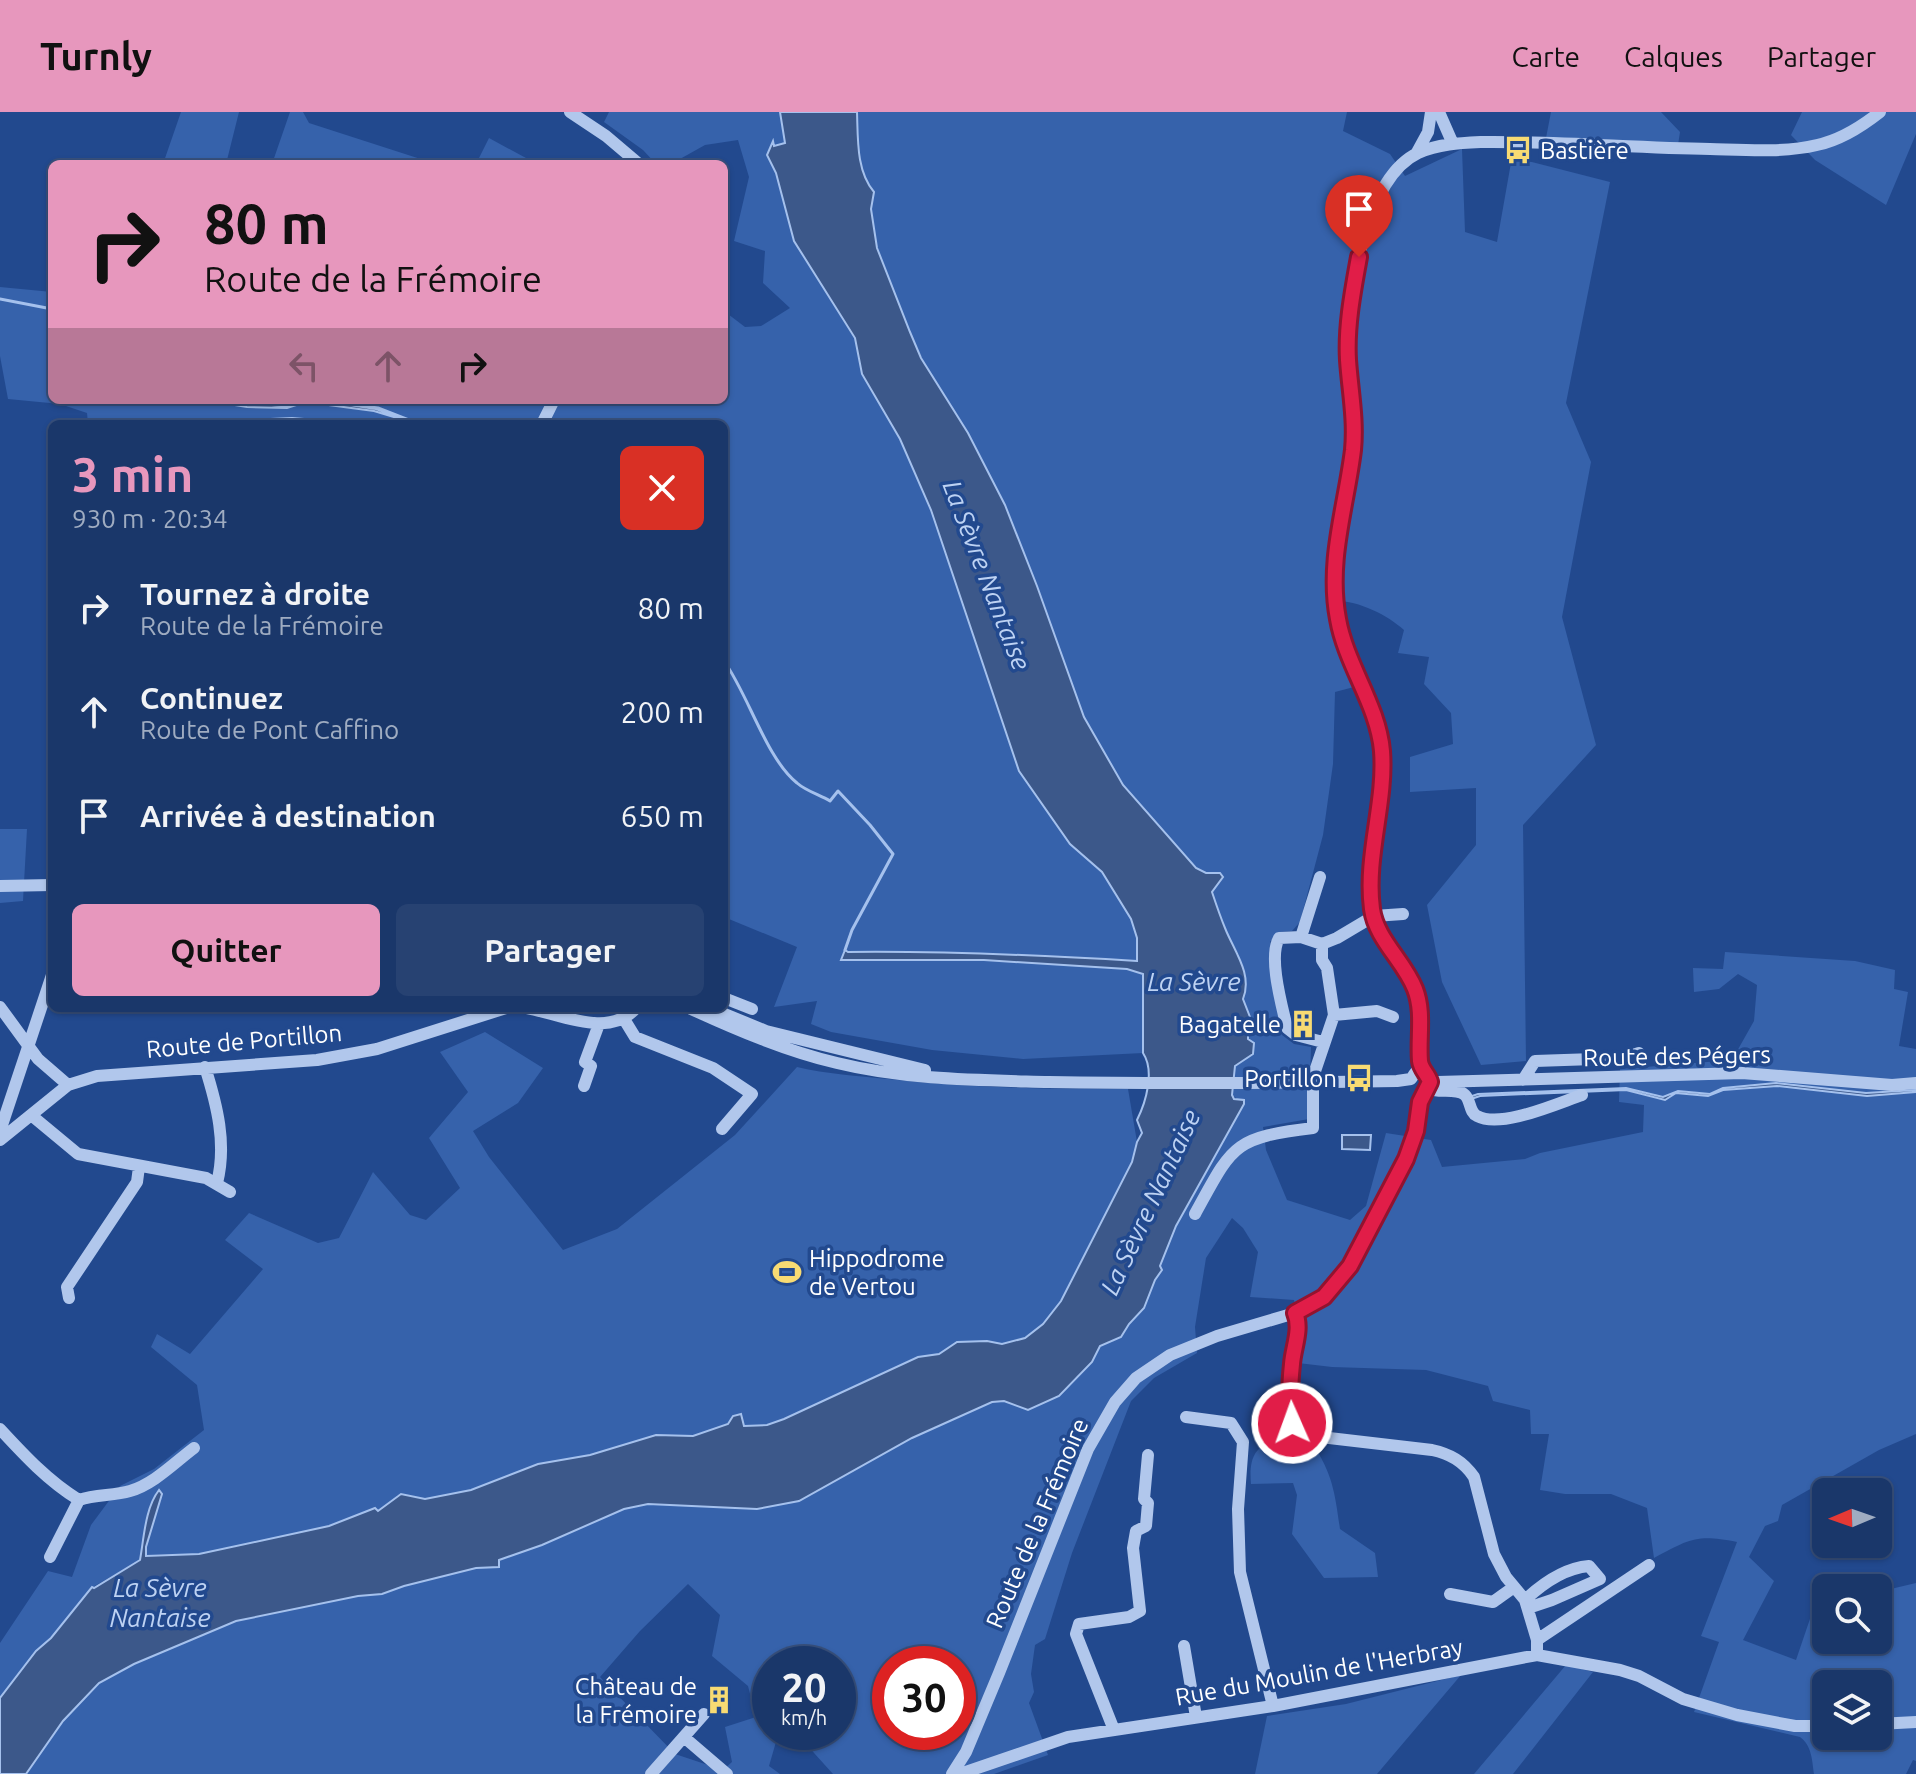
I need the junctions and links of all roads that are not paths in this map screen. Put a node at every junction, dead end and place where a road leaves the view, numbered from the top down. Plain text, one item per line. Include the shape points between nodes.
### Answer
1 (570, 112) edge
2 (1431, 112) edge
3 (1439, 112) edge
4 (1880, 112) edge
5 (1428, 132) junction
6 (1447, 145) junction
7 (1416, 154) junction
8 (634, 160) edge
9 (1320, 877) dead end
10 (48, 885) edge
11 (0, 886) edge
12 (1403, 914) dead end
13 (1374, 916) junction
14 (1301, 937) junction
15 (1322, 944) junction
16 (48, 988) edge
17 (728, 1000) edge
18 (0, 1007) edge
19 (752, 1009) dead end
20 (493, 1012) edge
21 (545, 1012) edge
22 (632, 1012) edge
23 (697, 1012) edge
24 (720, 1012) edge
25 (1334, 1015) junction
26 (1393, 1017) dead end
27 (624, 1019) junction
28 (599, 1024) junction
29 (1323, 1042) junction
30 (30, 1046) junction
31 (1639, 1053) dead end
32 (205, 1067) junction
33 (960, 1077) junction
34 (1523, 1080) junction
35 (1313, 1081) junction
36 (1423, 1083) junction
37 (1916, 1083) edge
38 (68, 1085) junction
39 (584, 1086) dead end
40 (1582, 1095) dead end
41 (5, 1103) edge
42 (31, 1115) junction
43 (722, 1129) dead end
44 (0, 1131) edge
45 (0, 1140) edge
46 (139, 1167) junction
47 (217, 1183) junction
48 (230, 1192) dead end
49 (1195, 1214) dead end
50 (69, 1298) dead end
51 (1295, 1313) junction
52 (1186, 1417) dead end
53 (0, 1429) edge
54 (194, 1448) dead end
55 (1148, 1455) dead end
56 (79, 1500) junction
57 (50, 1557) dead end
58 (1649, 1565) dead end
59 (1514, 1587) junction
60 (1450, 1594) dead end
61 (1526, 1604) junction
62 (1537, 1640) junction
63 (1184, 1646) dead end
64 (1537, 1655) junction
65 (1273, 1706) junction
66 (704, 1714) dead end
67 (1196, 1717) junction
68 (1916, 1722) edge
69 (1892, 1723) edge
70 (1812, 1725) edge
71 (1114, 1730) junction
72 (685, 1738) junction
73 (651, 1774) edge
74 (727, 1774) edge
75 (956, 1774) edge

1 - 8 street
2 - 5 street
3 - 6 street
4 - 6 street via 1837,140 1787,149
5 - 6 street
5 - 7 street
6 - 7 street
7 - 13 street via 1388,180 1359,257 1348,335 1353,451 1335,565 1342,634 1382,752 1371,889
9 - 14 street
10 - 11 street
12 - 13 street
13 - 15 street
13 - 36 street, Route de la Frémoire via 1418,999
14 - 15 street
14 - 29 street via 1283,937 1276,943 1287,1028
15 - 25 street
16 - 30 street
17 - 19 street
18 - 30 street
20 - 32 street, Route de Portillon via 346,1056
21 - 28 street
22 - 27 street
23 - 33 street via 742,1033 836,1063 896,1074
24 - 33 street via 766,1031
25 - 26 street via 1377,1011
25 - 29 street
27 - 28 street
27 - 43 street via 635,1037 713,1068 752,1094
28 - 39 street via 585,1062 591,1066
29 - 35 street
30 - 38 street
30 - 41 street
31 - 34 street via 1535,1061
32 - 38 street, Route de Portillon via 97,1076
32 - 47 street via 222,1131
33 - 35 street via 1134,1083
34 - 36 street, Route des Pégers
34 - 37 street, Route des Pégers via 1742,1073
35 - 36 street
35 - 49 street via 1313,1128 1245,1142 1224,1160
36 - 40 street via 1432,1091 1461,1092 1479,1118 1500,1120
36 - 51 street, Route de la Frémoire via 1406,1159 1350,1266 1324,1297
38 - 42 street, Route de Portillon
41 - 44 street
42 - 45 street, Route de Portillon
42 - 46 street via 78,1154
46 - 47 street
46 - 50 street via 137,1182 67,1287
47 - 48 street
51 - 59 street via 1290,1409 1298,1431 1432,1450 1459,1461 1474,1477 1494,1554
51 - 75 street, Route de la Frémoire via 1170,1355 1136,1378 1115,1402 1088,1449
52 - 65 street via 1231,1423 1243,1442 1239,1560
53 - 56 street
54 - 56 street via 147,1484
55 - 71 street via 1146,1526 1136,1531 1133,1548 1140,1611 1076,1628
56 - 57 street
58 - 62 street
59 - 60 street via 1486,1603
59 - 61 street
61 - 61 street via 1536,1590 1572,1568 1589,1566 1600,1579
61 - 62 street
62 - 64 street
63 - 67 street
64 - 65 street, Rue du Moulin de l'Herbray
64 - 70 street, Rue du Moulin de l'Herbray via 1620,1670 1683,1699 1737,1715
65 - 67 street, Rue du Moulin de l'Herbray
66 - 72 street
67 - 71 street, Rue du Moulin de l'Herbray
68 - 69 street
71 - 75 street, Rue du Moulin de l'Herbray via 1068,1737
72 - 73 street
72 - 74 street

